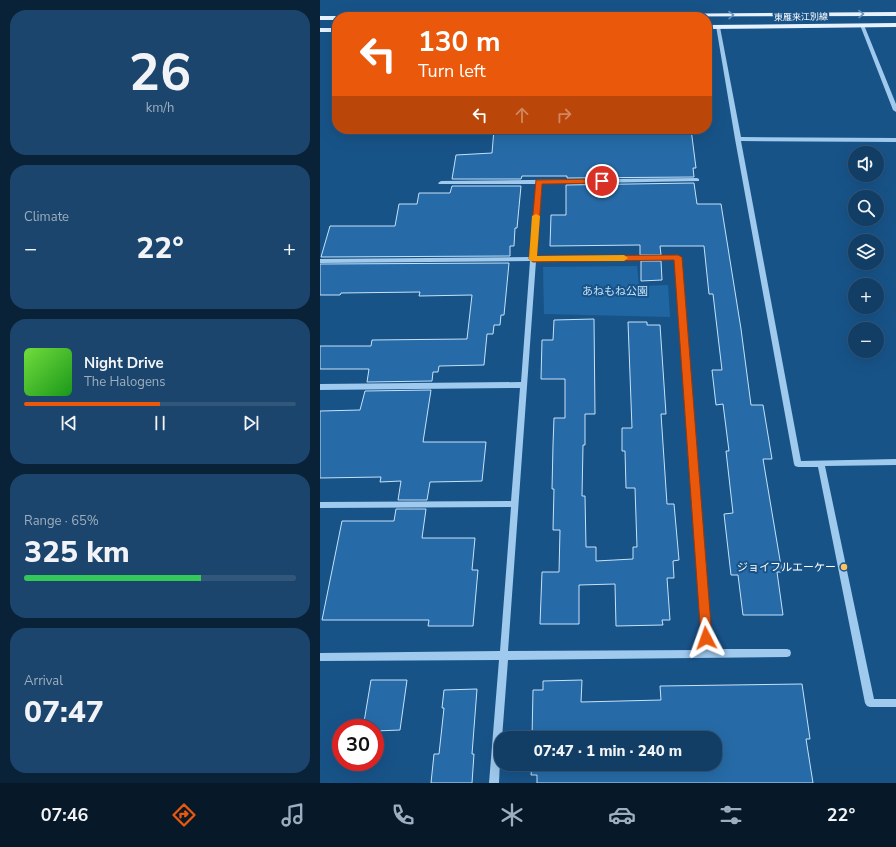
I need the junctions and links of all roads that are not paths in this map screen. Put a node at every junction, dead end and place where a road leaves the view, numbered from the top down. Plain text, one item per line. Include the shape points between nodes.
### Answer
1 (896, 14) edge
2 (712, 15) edge
3 (320, 18) edge
4 (332, 18) edge
5 (862, 25) junction
6 (896, 25) edge
7 (712, 27) edge
8 (718, 27) junction
9 (320, 30) edge
10 (332, 30) edge
11 (896, 110) edge
12 (738, 140) junction
13 (896, 140) edge
14 (697, 180) dead end
15 (539, 182) junction
16 (441, 183) dead end
17 (533, 259) junction
18 (320, 261) edge
19 (524, 385) junction
20 (320, 387) edge
21 (896, 462) edge
22 (821, 463) junction
23 (514, 504) junction
24 (320, 505) edge
25 (708, 654) junction
26 (787, 654) dead end
27 (503, 655) junction
28 (320, 657) edge
29 (896, 703) edge
30 (494, 783) edge

2 -> 1 main road, 東雁来江別線
3 - 4 main road
5 - 6 main road, 東雁来江別線
5 - 8 main road, 東雁来江別線
5 - 11 street
7 - 8 main road, 東雁来江別線
8 - 12 street
9 - 10 main road
12 - 13 street
12 - 22 street via 798,464
14 - 15 street
15 - 16 street
15 - 17 street
17 - 18 street
17 - 19 street
17 - 25 street via 678,257
19 - 20 street
19 - 23 street
21 - 22 street
22 - 29 street via 870,703
23 - 24 street
23 - 27 street
25 - 26 street
25 - 27 street
27 - 28 street
27 - 30 street

